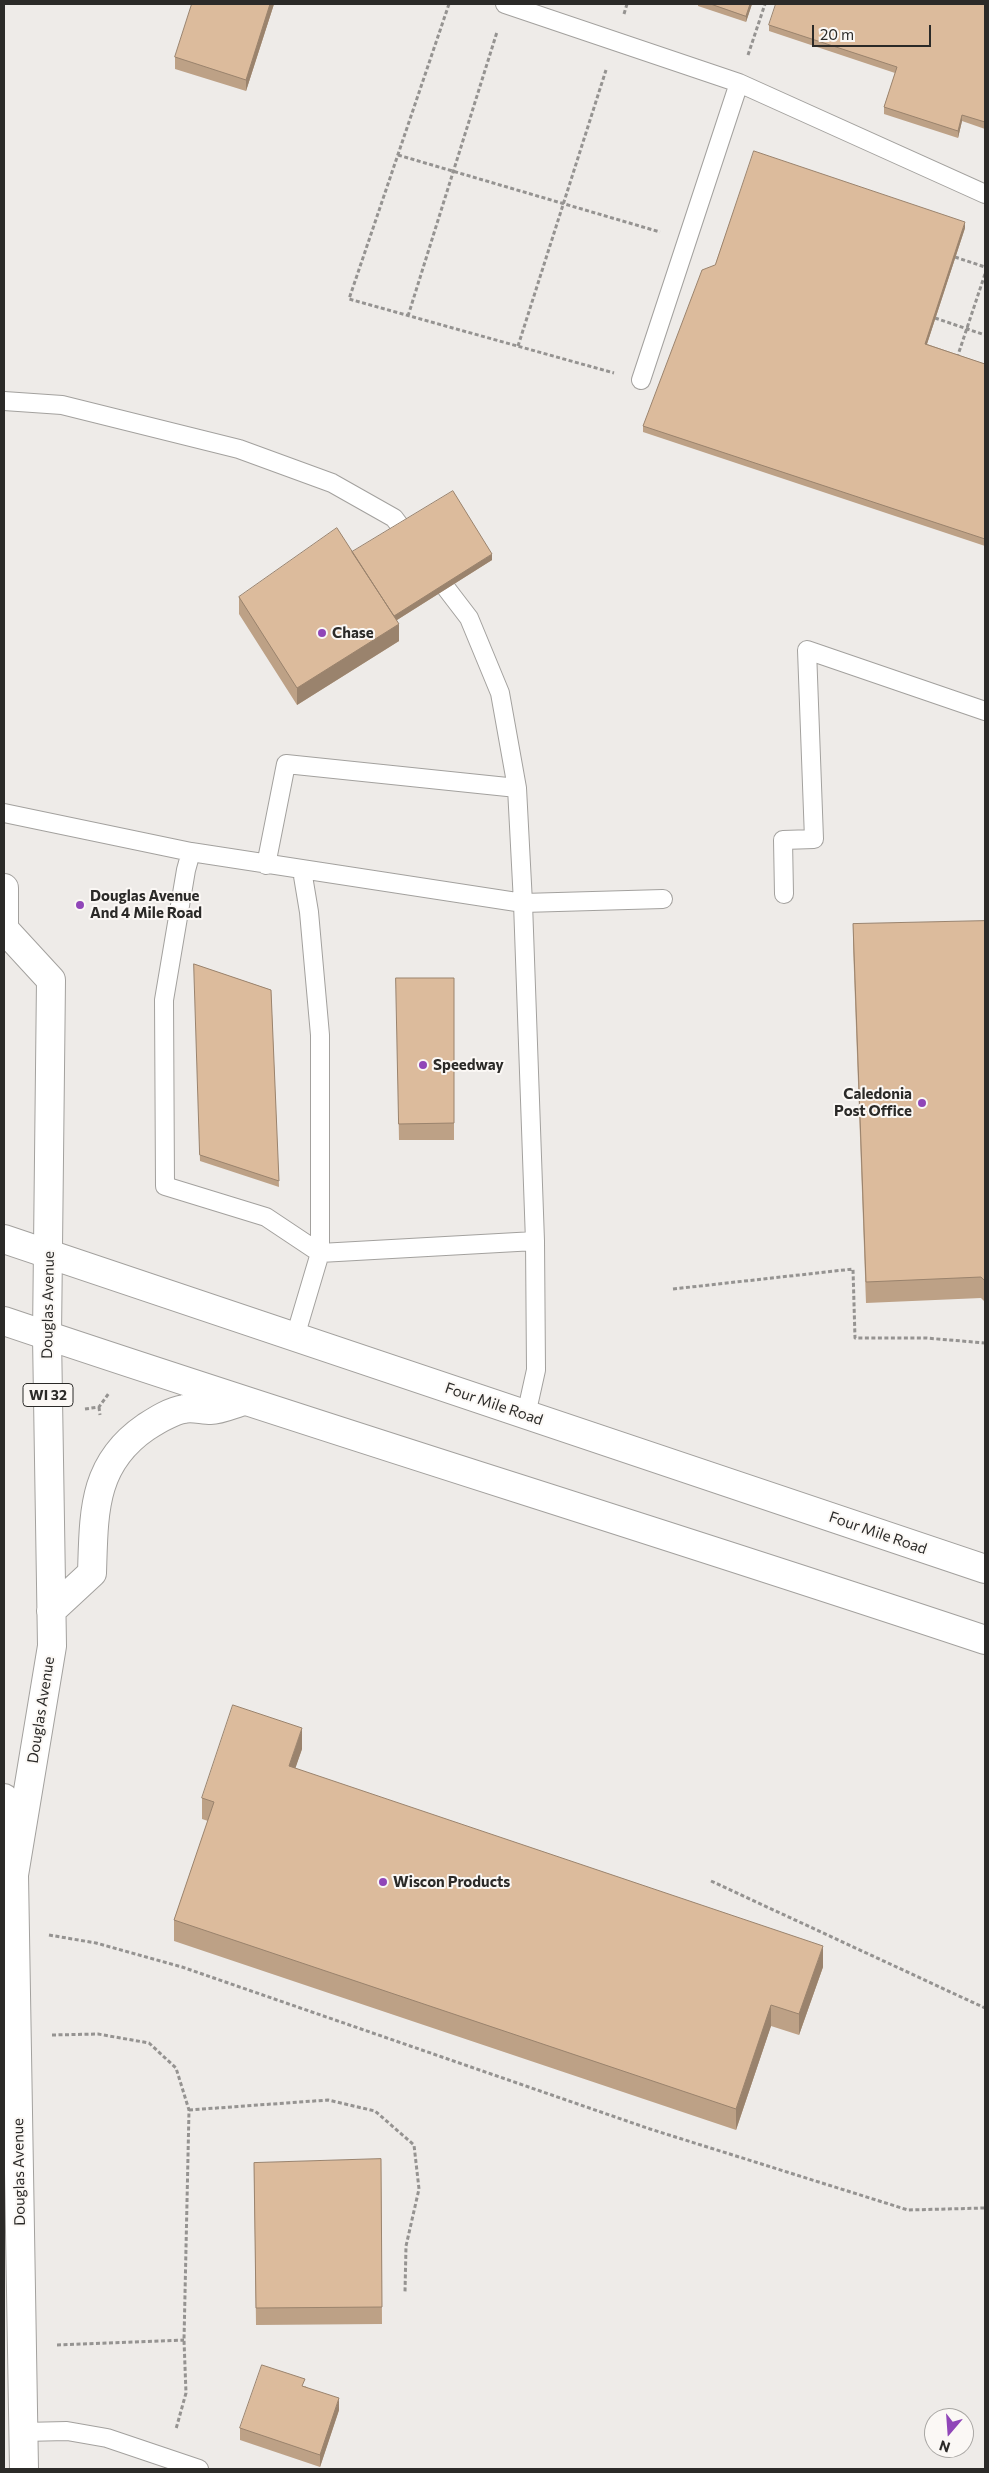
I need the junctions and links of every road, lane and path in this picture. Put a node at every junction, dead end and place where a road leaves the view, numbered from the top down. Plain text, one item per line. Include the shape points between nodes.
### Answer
1 (449, 4) edge
2 (505, 4) edge
3 (627, 4) edge
4 (765, 4) edge
5 (615, 40) junction
6 (739, 83) junction
7 (398, 155) junction
8 (453, 172) junction
9 (985, 194) edge
10 (562, 203) junction
11 (687, 240) junction
12 (955, 257) edge
13 (985, 267) edge
14 (985, 274) edge
15 (408, 316) junction
16 (935, 318) edge
17 (967, 329) junction
18 (985, 335) edge
19 (518, 346) junction
20 (956, 361) edge
21 (641, 380) joint
22 (4, 401) edge
23 (985, 711) edge
24 (517, 788) junction
25 (4, 813) edge
26 (191, 852) junction
27 (266, 865) junction
28 (302, 870) junction
29 (4, 888) edge
30 (784, 894) dead end
31 (663, 899) dead end
32 (523, 903) junction
33 (4, 932) edge
34 (4, 1239) edge
35 (535, 1241) junction
36 (320, 1253) junction
37 (48, 1254) junction
38 (673, 1289) dead end
39 (4, 1321) edge
40 (47, 1336) junction
41 (295, 1337) junction
42 (985, 1343) edge
43 (109, 1393) dead end
44 (244, 1401) junction
45 (99, 1407) junction
46 (85, 1409) dead end
47 (100, 1415) dead end
48 (526, 1415) junction
49 (985, 1569) edge
50 (51, 1612) junction
51 (985, 1640) edge
52 (4, 1798) edge
53 (9, 1875) edge
54 (711, 1881) dead end
55 (15, 1929) junction
56 (985, 2008) edge
57 (17, 2035) junction
58 (189, 2110) junction
59 (985, 2208) edge
60 (405, 2292) dead end
61 (184, 2340) junction
62 (22, 2346) junction
63 (23, 2432) junction
64 (167, 2458) junction
65 (24, 2469) edge
66 (199, 2469) edge

1 - 7 path
2 - 5 lane
2 - 8 path
3 - 5 path
4 - 6 path
5 - 6 lane
5 - 10 path
6 - 9 lane
6 - 11 lane
7 - 8 path
7 - 15 path via 349,299
8 - 10 path
8 - 15 path
10 - 11 path
10 - 19 path
11 - 21 lane
12 - 13 path
14 - 17 path
15 - 19 path
16 - 17 path
17 - 18 path
17 - 20 path
19 - 21 path
22 - 24 lane via 62,405 240,449 332,483 394,518 469,618 500,694
23 - 30 lane via 807,650 814,839 783,840
24 - 27 lane via 286,764
24 - 32 lane
25 - 26 lane
26 - 27 lane
26 - 36 lane via 164,1000 165,1186 266,1216
27 - 28 lane
28 - 32 lane
28 - 36 lane via 320,1035
29 - 33 main road, Douglas Avenue / WI 32
31 - 32 lane
32 - 35 lane
33 - 37 main road, Douglas Avenue / WI 32 via 51,980
34 - 37 main road, Four Mile Road
35 - 36 lane
35 - 48 lane via 536,1370
36 - 41 lane
37 - 40 main road, Douglas Avenue / WI 32
37 - 41 main road, Four Mile Road
38 - 42 path via 853,1269 855,1338 926,1338
39 - 40 main road
40 - 44 main road
40 - 50 main road, Douglas Avenue / WI 32
41 - 48 main road, Four Mile Road
43 - 45 path
44 - 50 main road via 212,1410 184,1409 135,1435 117,1453 104,1474 96,1499 92,1573
44 - 51 main road via 752,1562
45 - 46 path
45 - 47 path
48 - 49 main road, Four Mile Road
50 - 53 main road, Douglas Avenue / WI 32 via 52,1646
52 - 53 main road, Douglas Avenue / WI 32
53 - 55 main road, Douglas Avenue / WI 32
54 - 56 path
55 - 57 main road, Douglas Avenue / WI 32
55 - 59 path via 96,1943 182,1967 650,2129 908,2210
57 - 58 path via 98,2034 149,2043 176,2068
57 - 62 main road, Douglas Avenue / WI 32
58 - 60 path via 328,2100 375,2111 414,2145 418,2189 406,2246
58 - 61 path
61 - 62 path
61 - 64 path via 186,2393
62 - 63 main road, Douglas Avenue / WI 32
63 - 64 lane via 67,2430 107,2438
63 - 65 main road, Douglas Avenue / WI 32
64 - 66 lane

